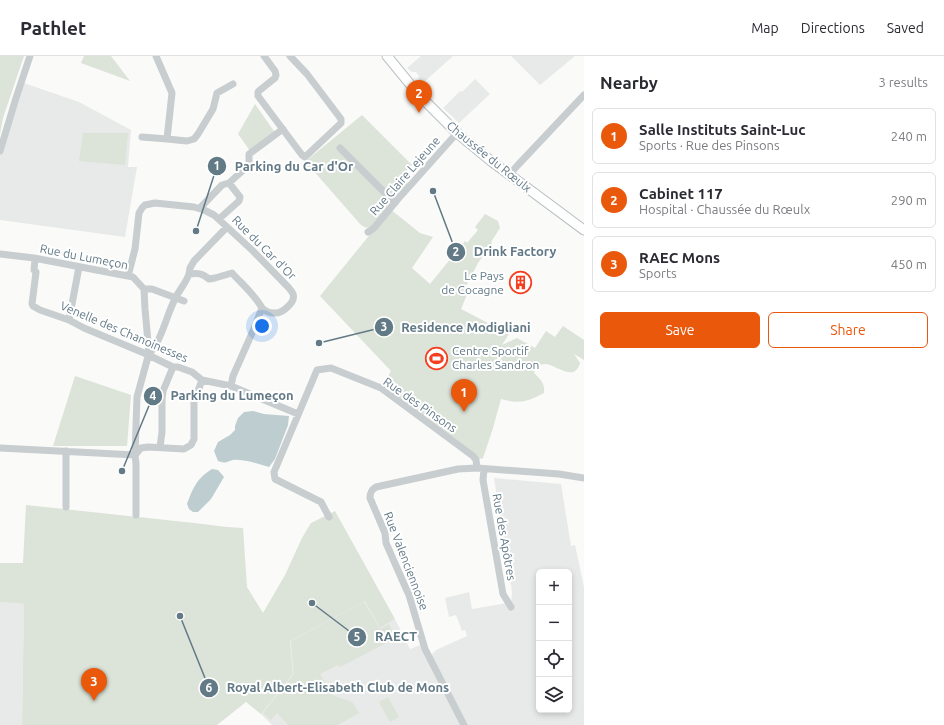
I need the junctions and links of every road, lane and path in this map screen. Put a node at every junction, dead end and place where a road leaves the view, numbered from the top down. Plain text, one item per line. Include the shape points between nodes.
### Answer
1 (30, 56) edge
2 (156, 56) edge
3 (264, 56) edge
4 (387, 56) edge
5 (292, 58) edge
6 (233, 84) dead end
7 (584, 95) edge
8 (283, 129) junction
9 (457, 133) junction
10 (142, 137) dead end
11 (167, 139) junction
12 (340, 148) dead end
13 (0, 151) edge
14 (509, 175) junction
15 (229, 183) junction
16 (395, 203) junction
17 (200, 208) junction
18 (218, 219) junction
19 (227, 227) junction
20 (584, 230) edge
21 (368, 232) dead end
22 (0, 254) edge
23 (35, 258) junction
24 (79, 267) junction
25 (189, 274) junction
26 (128, 276) junction
27 (144, 289) junction
28 (175, 298) junction
29 (184, 301) dead end
30 (262, 308) junction
31 (69, 320) junction
32 (148, 355) junction
33 (173, 367) junction
34 (202, 380) junction
35 (231, 386) junction
36 (298, 414) junction
37 (160, 447) junction
38 (0, 448) edge
39 (66, 451) junction
40 (135, 455) junction
41 (481, 468) junction
42 (584, 478) edge
43 (66, 507) dead end
44 (136, 515) dead end
45 (329, 517) dead end
46 (511, 607) dead end
47 (464, 725) edge

1 - 13 street
2 - 11 street via 172,93
3 - 8 street via 276,76 258,92 258,96
4 - 9 main road, Chaussée du Rœulx via 419,95
5 - 8 street via 307,74 341,122 305,157
6 - 11 street via 217,93 213,109 194,139
7 - 14 street
8 - 15 street via 248,154 249,164
9 - 14 main road, Chaussée du Rœulx
9 - 16 street, Rue Claire Lejeune
10 - 11 street
12 - 16 street
14 - 20 main road, Chaussée du Rœulx
15 - 17 street via 222,186
15 - 18 street, Rue du Car d'Or via 240,197 239,201
16 - 21 street, Rue Claire Lejeune
17 - 18 street, Rue du Car d'Or
17 - 26 street, Rue du Car d'Or via 155,203 142,208
18 - 19 street, Rue du Car d'Or
19 - 25 street via 194,261
19 - 30 street, Rue du Car d'Or via 293,294 293,300 284,310 275,314
22 - 23 street, Rue du Lumeçon
23 - 24 street, Rue du Lumeçon
23 - 31 street, Venelle des Chanoinesses via 33,306
24 - 26 street, Rue du Lumeçon
24 - 31 street
25 - 28 street
25 - 30 street via 198,273 209,279 232,273
26 - 27 street, Rue du Lumeçon via 133,277
27 - 28 street via 152,289
27 - 32 street
28 - 29 street
28 - 32 street via 158,342
30 - 35 street
31 - 32 street, Venelle des Chanoinesses
32 - 33 street, Venelle des Chanoinesses
32 - 40 street via 138,397
33 - 34 street, Venelle des Chanoinesses via 192,372
33 - 37 street via 163,391
34 - 35 street, Venelle des Chanoinesses
34 - 37 street via 194,402 194,439 191,445 184,449
35 - 36 street, Venelle des Chanoinesses
36 - 41 street, Rue des Pinsons via 317,370 331,368 381,388 473,456
36 - 45 street via 274,472 275,479 321,502
37 - 40 street via 142,448
38 - 39 street
39 - 40 street
39 - 43 street
40 - 44 street
41 - 42 street
41 - 46 street, Rue des Apôtres via 503,594
41 - 47 street, Rue Valenciennoise via 446,471 372,489 370,498 412,603 425,649

